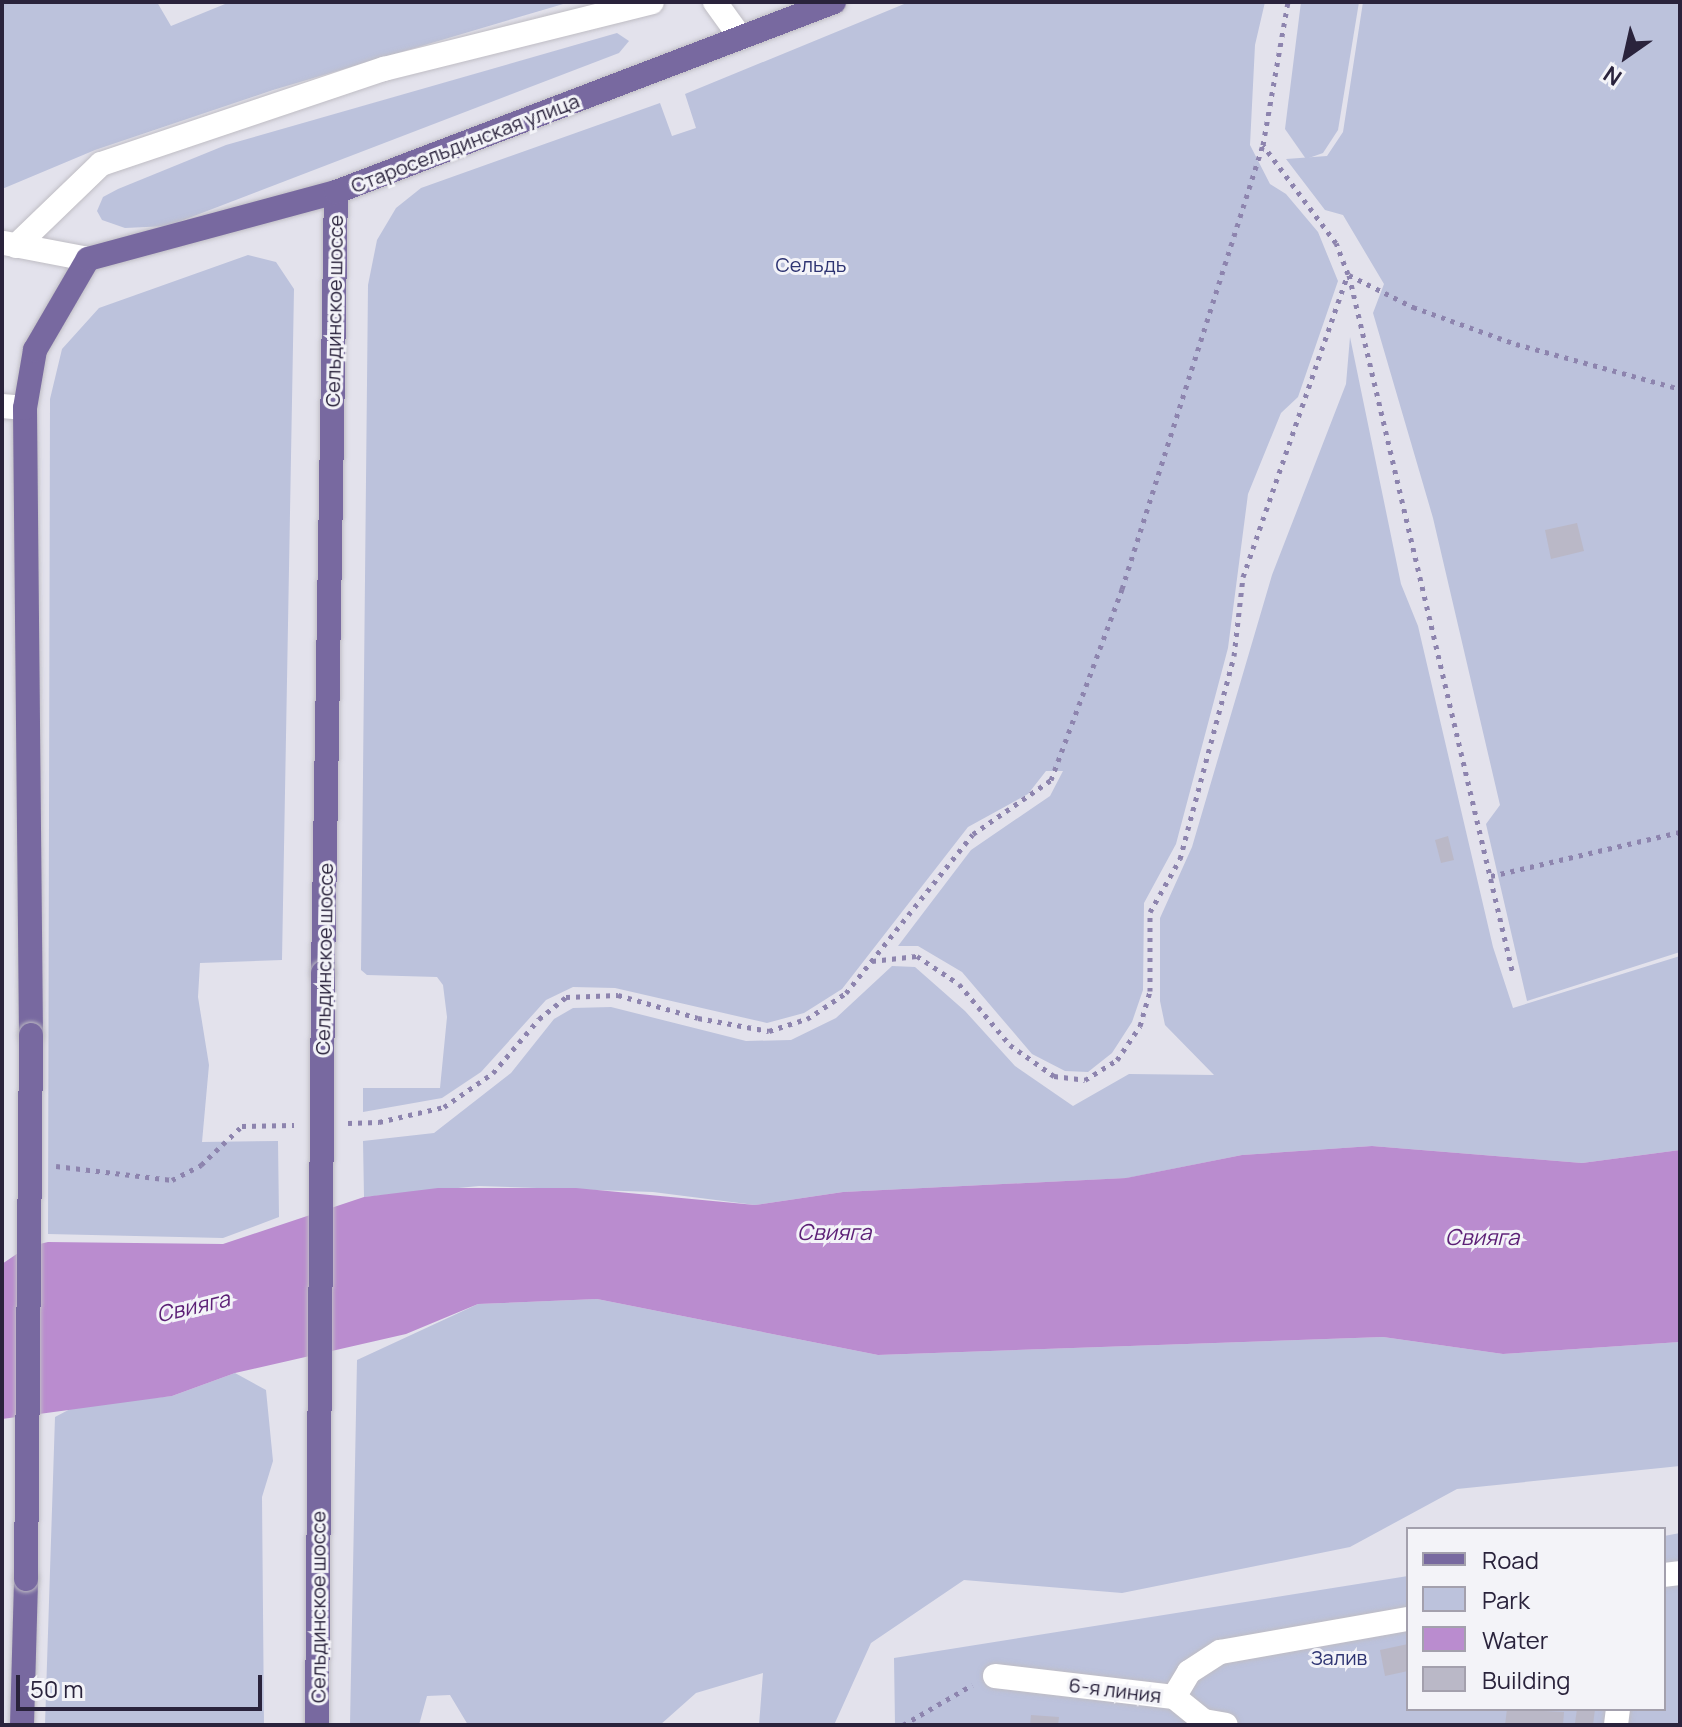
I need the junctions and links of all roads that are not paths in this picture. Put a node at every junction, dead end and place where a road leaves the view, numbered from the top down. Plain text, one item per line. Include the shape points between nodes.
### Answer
1 (652, 2) edge
2 (715, 2) edge
3 (834, 2) edge
4 (741, 38) junction
5 (336, 192) junction
6 (9, 244) edge
7 (88, 259) junction
8 (14, 407) edge
9 (1406, 1619) edge
10 (995, 1676) road end
11 (1174, 1697) junction
12 (22, 1725) edge
13 (317, 1725) edge
14 (1226, 1725) edge

1 - 6 street via 384,69 101,164
2 - 4 street
3 - 4 main road, Старосельдинская улица
4 - 5 main road, Старосельдинская улица
5 - 7 main road, Старосельдинская улица
5 - 13 main road, Сельдинское шоссе, bridge
6 - 7 street
7 - 8 main road via 35,350
8 - 12 main road, bridge via 31,1035
9 - 11 street via 1220,1652 1189,1672
10 - 11 street, 6-я линия
11 - 14 street, 6-я линия via 1204,1721

